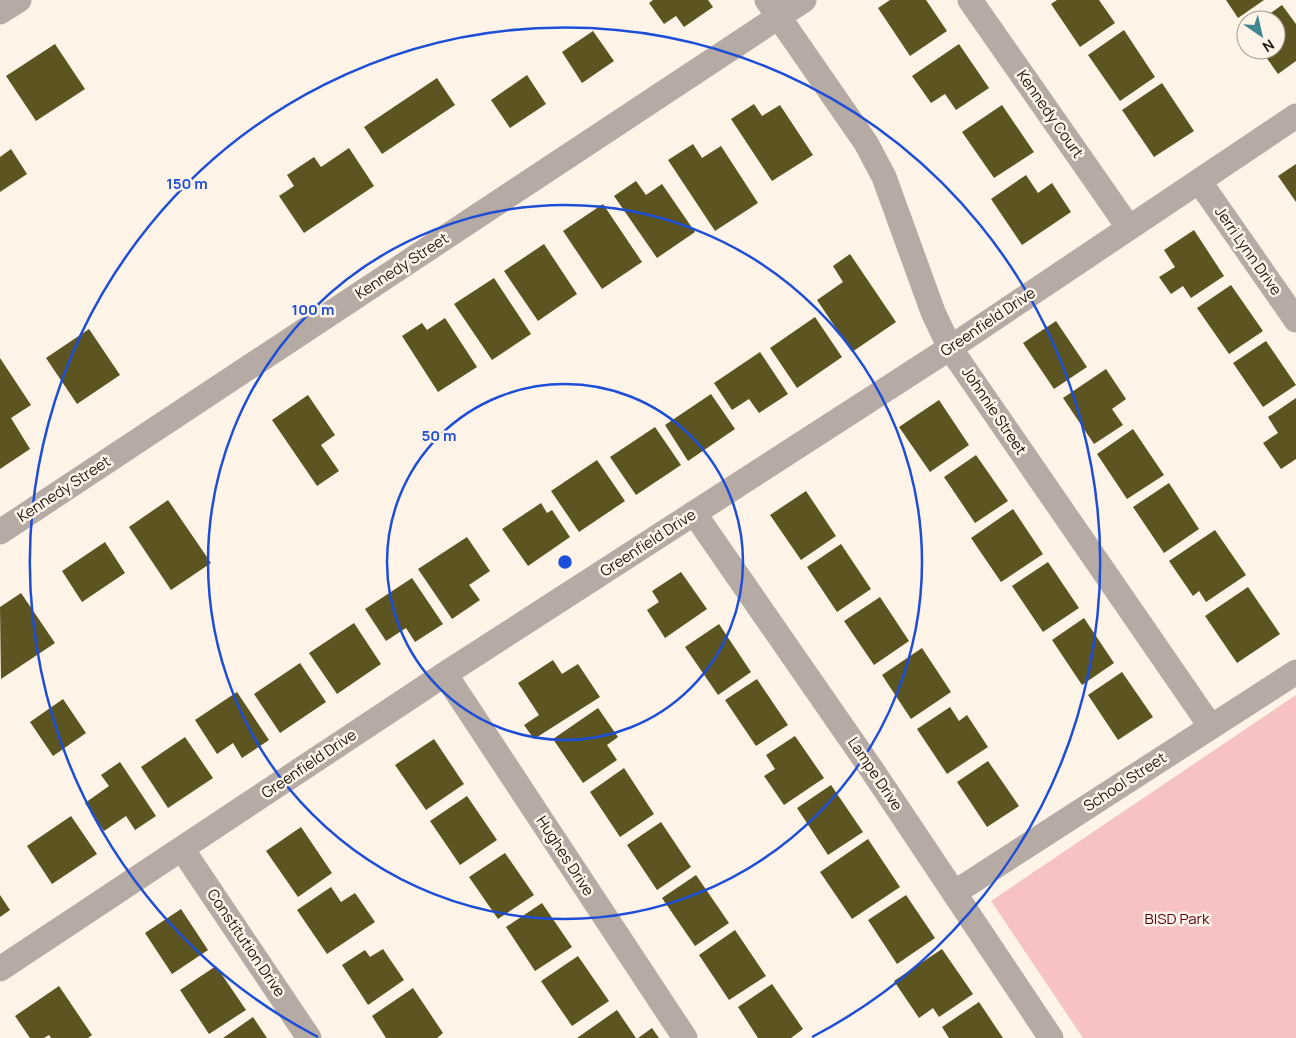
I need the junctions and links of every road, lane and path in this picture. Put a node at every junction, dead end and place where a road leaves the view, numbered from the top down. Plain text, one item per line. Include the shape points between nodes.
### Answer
1 (19, 0) edge
2 (804, 0) edge
3 (970, 0) edge
4 (773, 9) edge
5 (0, 12) edge
6 (1296, 116) edge
7 (1199, 181) junction
8 (1129, 228) junction
9 (1296, 320) edge
10 (950, 348) junction
11 (694, 513) junction
12 (0, 532) edge
13 (1296, 672) edge
14 (445, 674) junction
15 (1211, 727) junction
16 (182, 849) junction
17 (954, 892) junction
18 (0, 969) edge
19 (309, 1038) edge
20 (685, 1038) edge
21 (1051, 1038) edge

1 - 5 street
2 - 4 street, Kennedy Street
3 - 8 street, Kennedy Court
4 - 10 street, Johnnie Street via 866,143 884,177 932,312
4 - 12 street, Kennedy Street
6 - 7 street, Greenfield Drive
7 - 8 street, Greenfield Drive
7 - 9 street, Jerri Lynn Drive
8 - 10 street, Greenfield Drive
10 - 11 street, Greenfield Drive
10 - 15 street, Johnnie Street
11 - 14 street, Greenfield Drive
11 - 17 street, Lampe Drive
13 - 15 street, School Street
14 - 16 street, Greenfield Drive
14 - 20 street, Hughes Drive
15 - 17 street, School Street
16 - 18 street, Greenfield Drive
16 - 19 street, Constitution Drive
17 - 21 street, Lampe Drive

